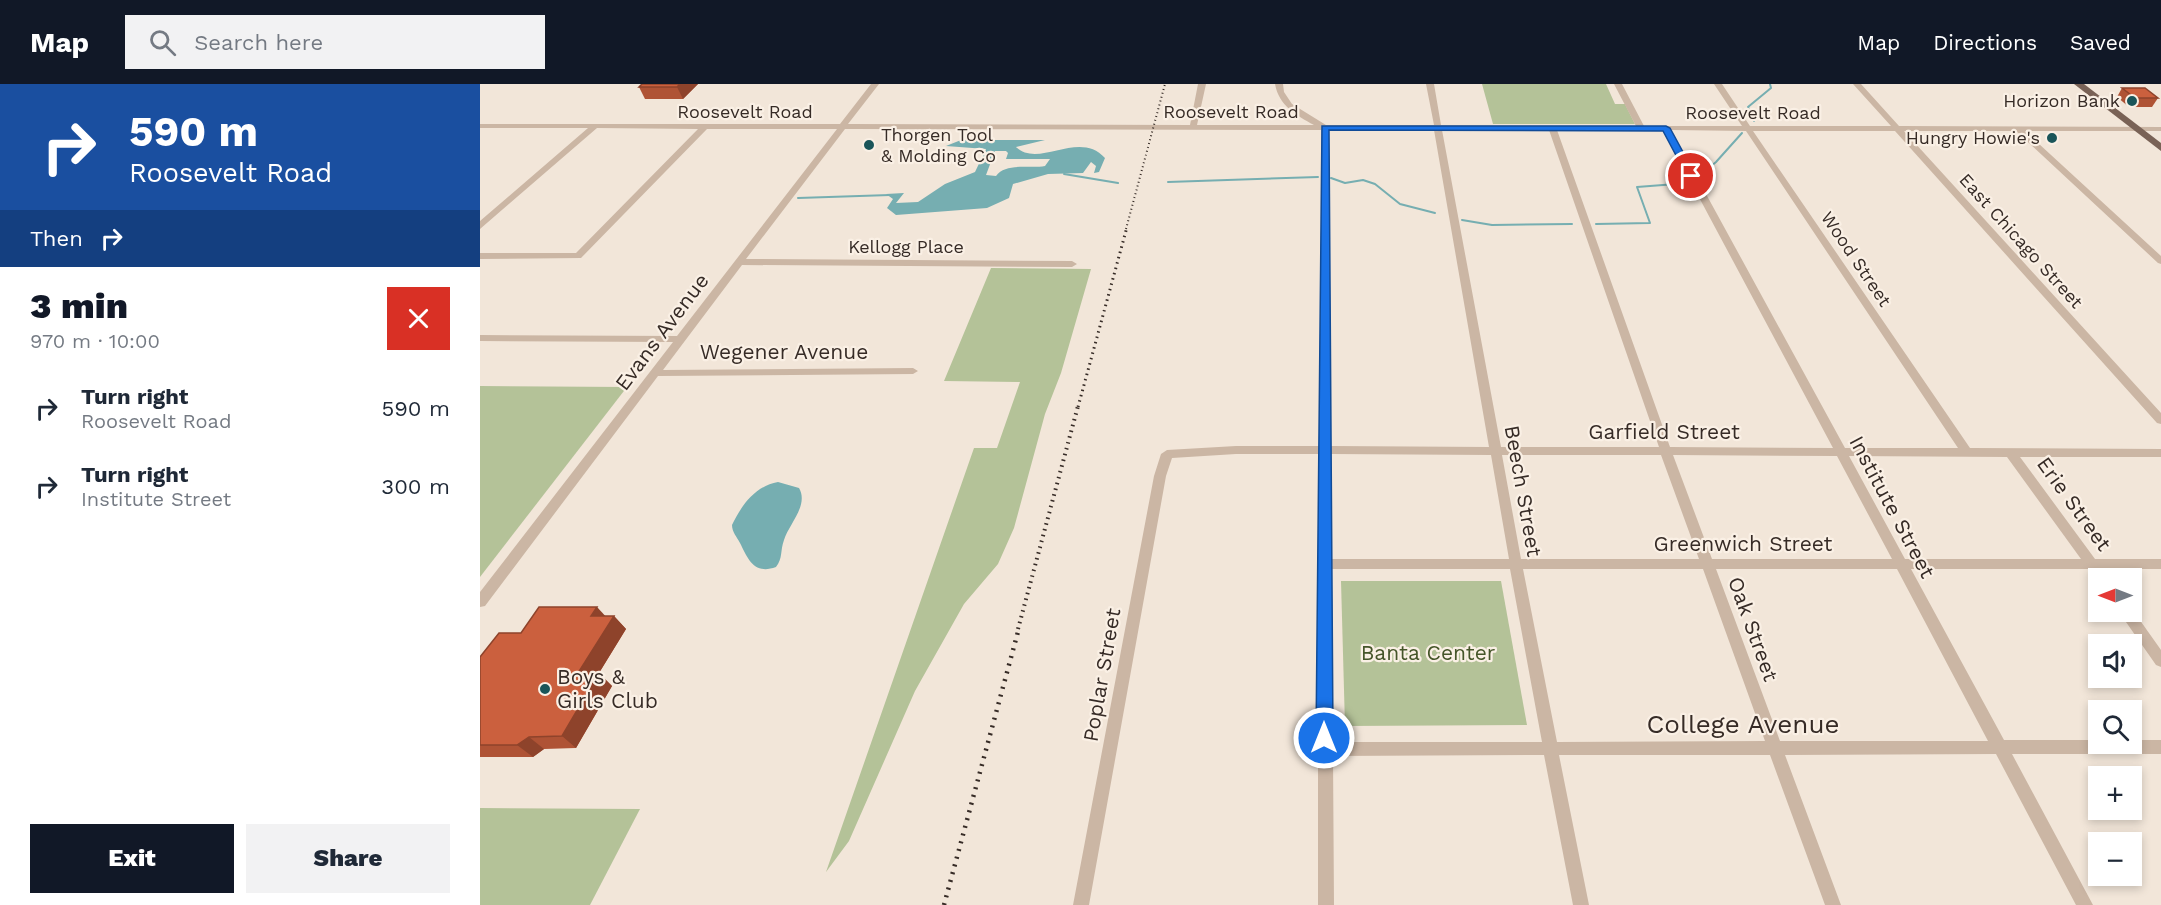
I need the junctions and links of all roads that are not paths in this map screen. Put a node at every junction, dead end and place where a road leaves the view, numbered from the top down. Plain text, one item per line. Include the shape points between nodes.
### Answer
1 (875, 84) edge
2 (1202, 84) edge
3 (1279, 84) edge
4 (1430, 84) edge
5 (1618, 84) edge
6 (1719, 84) edge
7 (1857, 84) edge
8 (2078, 84) edge
9 (480, 126) edge
10 (594, 127) junction
11 (704, 127) junction
12 (843, 127) junction
13 (1193, 128) junction
14 (1325, 128) junction
15 (1438, 128) junction
16 (1552, 128) junction
17 (1641, 128) junction
18 (1666, 128) junction
19 (1749, 128) junction
20 (1898, 129) junction
21 (2018, 129) junction
22 (2136, 129) junction
23 (2161, 129) edge
24 (2161, 148) edge
25 (480, 226) edge
26 (480, 256) edge
27 (2161, 261) edge
28 (739, 262) junction
29 (1072, 264) dead end
30 (480, 338) edge
31 (680, 339) junction
32 (913, 371) dead end
33 (656, 373) junction
34 (2161, 420) edge
35 (1324, 451) junction
36 (1495, 451) junction
37 (1666, 452) junction
38 (1840, 452) junction
39 (1966, 453) junction
40 (2011, 453) junction
41 (2161, 453) edge
42 (1167, 454) joint
43 (1324, 564) junction
44 (1516, 564) junction
45 (1709, 564) junction
46 (1901, 564) junction
47 (2092, 564) junction
48 (2161, 564) edge
49 (2095, 568) edge
50 (480, 602) edge
51 (2133, 622) edge
52 (2161, 661) edge
53 (2000, 747) junction
54 (2161, 747) edge
55 (1774, 748) junction
56 (1324, 749) junction
57 (1551, 749) junction
58 (1081, 905) edge
59 (1326, 905) edge
60 (1581, 905) edge
61 (1833, 905) edge
62 (2085, 905) edge

1 - 12 street, Evans Avenue
2 - 13 street
3 - 14 street via 1282,98 1290,108
4 - 15 street, Beech Street
5 - 17 street
6 - 19 street, Wood Street
7 - 20 street, East Chicago Street
8 - 22 main road
9 - 10 street, Roosevelt Road
10 - 11 street, Roosevelt Road
10 - 25 street
11 - 12 street, Roosevelt Road
11 - 26 street via 578,256
12 - 13 street, Roosevelt Road
12 - 28 street, Evans Avenue
13 - 14 street, Roosevelt Road
14 - 15 street, Roosevelt Road
14 - 35 street
15 - 16 street, Roosevelt Road
15 - 36 street, Beech Street
16 - 17 street, Roosevelt Road
16 - 37 street, Oak Street
17 - 18 street, Roosevelt Road
18 - 19 street, Roosevelt Road
18 - 38 street, Institute Street
19 - 20 street, Roosevelt Road
19 - 39 street, Wood Street
20 - 21 street, Roosevelt Road
20 - 34 street, East Chicago Street
21 - 22 street, Roosevelt Road
21 - 27 street
22 - 23 street, Roosevelt Road
22 - 24 main road
28 - 29 street, Kellogg Place
28 - 31 street, Evans Avenue
30 - 31 street
31 - 33 street, Evans Avenue
32 - 33 street, Wegener Avenue
33 - 50 street, Evans Avenue
35 - 36 street, Garfield Street
35 - 42 street, Garfield Street
35 - 43 street
36 - 37 street, Garfield Street
36 - 44 street, Beech Street
37 - 38 street, Garfield Street
37 - 45 street, Oak Street
38 - 39 street, Garfield Street
38 - 46 street, Institute Street
39 - 40 street, Garfield Street
40 - 41 street, Garfield Street
40 - 47 street, Erie Street
42 - 58 street, Poplar Street
43 - 44 street, Greenwich Street
43 - 56 street
44 - 45 street, Greenwich Street
44 - 57 street, Beech Street
45 - 46 street, Greenwich Street
45 - 55 street, Oak Street
46 - 47 street, Greenwich Street
46 - 53 street, Institute Street
47 - 48 street, Greenwich Street
47 - 49 street, Erie Street
51 - 52 street
53 - 54 street, College Avenue
53 - 55 street, College Avenue
53 - 62 street, Institute Street
55 - 57 street, College Avenue
55 - 61 street, Oak Street
56 - 57 street, College Avenue
56 - 59 street
57 - 60 street, Beech Street

